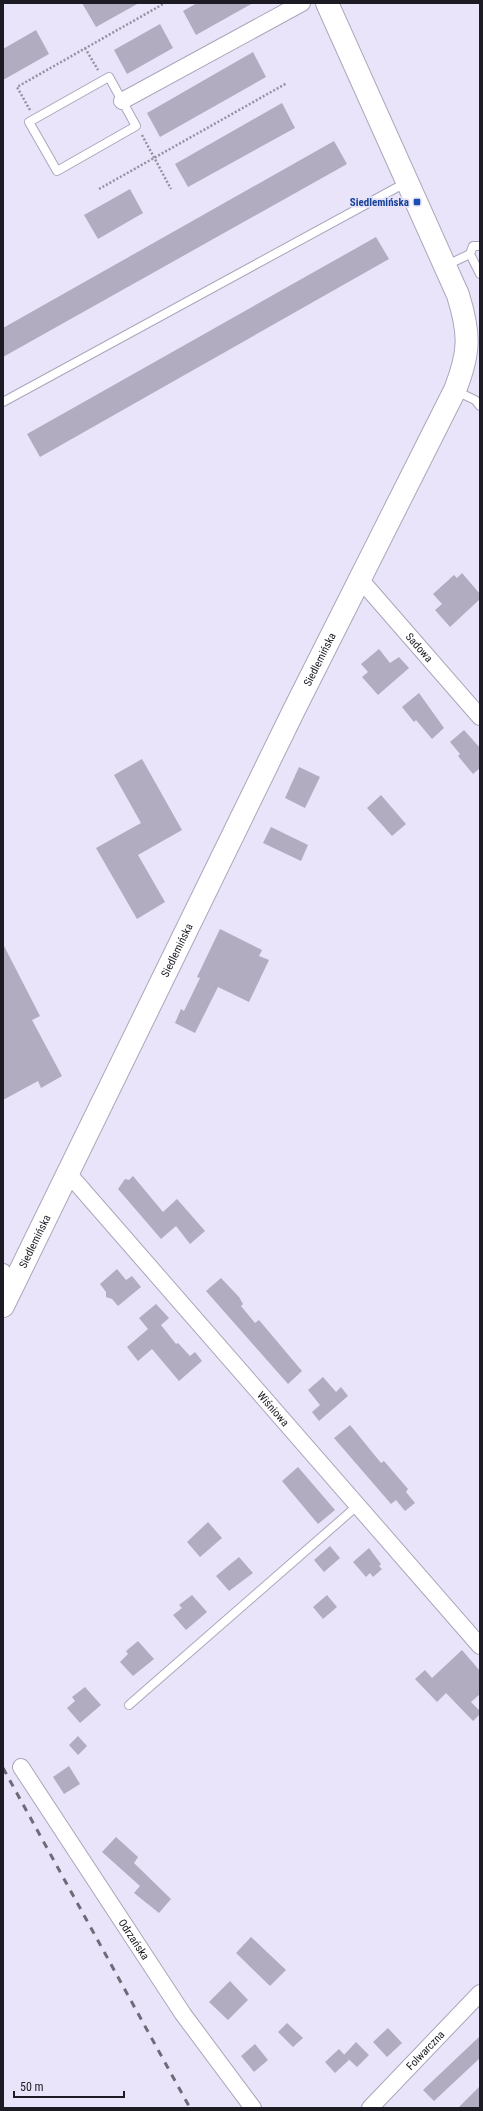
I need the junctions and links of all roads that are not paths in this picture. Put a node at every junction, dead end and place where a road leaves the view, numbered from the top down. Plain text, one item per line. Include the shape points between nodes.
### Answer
1 (302, 3) edge
2 (327, 3) edge
3 (122, 101) junction
4 (407, 182) junction
5 (480, 246) edge
6 (470, 254) junction
7 (445, 266) junction
8 (480, 274) edge
9 (455, 390) junction
10 (3, 402) edge
11 (479, 404) edge
12 (360, 578) junction
13 (480, 717) edge
14 (67, 1172) junction
15 (6, 1289) edge
16 (357, 1506) junction
17 (480, 1646) edge
18 (129, 1706) dead end
19 (21, 1767) dead end
20 (480, 1994) edge
21 (253, 2108) edge
22 (370, 2108) edge

1 - 3 street
2 - 4 street, Siedlemińska
3 - 3 lane via 136,126 57,171 29,122 109,77
4 - 7 street, Siedlemińska
4 - 10 lane
5 - 6 lane via 473,246
6 - 7 lane
6 - 8 lane
7 - 9 street, Siedlemińska via 465,319 468,341 465,364
9 - 11 lane
9 - 12 street, Siedlemińska
12 - 13 street, Sadowa
12 - 14 street, Siedlemińska
14 - 15 street, Siedlemińska
14 - 16 street, Wiśniowa
16 - 17 street, Wiśniowa
16 - 18 lane
19 - 21 street, Odrzańska via 183,2014
20 - 22 street, Folwarczna

